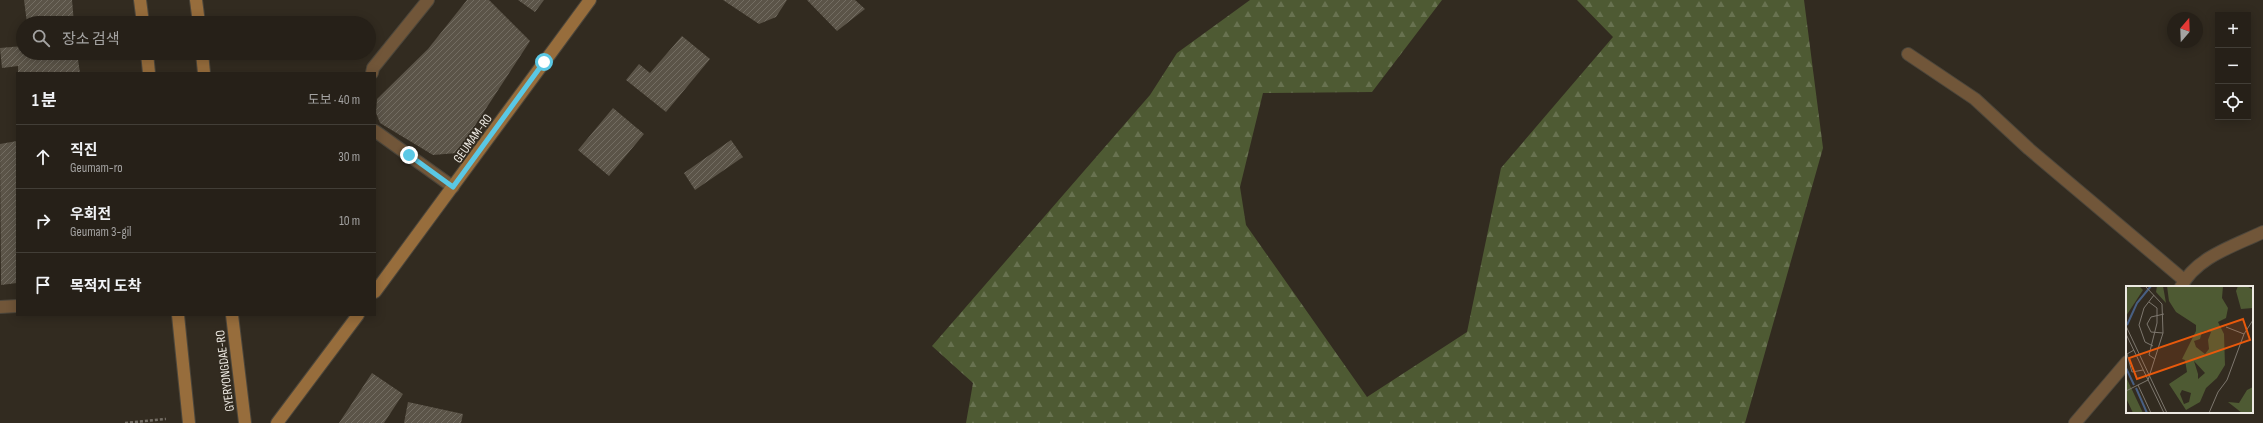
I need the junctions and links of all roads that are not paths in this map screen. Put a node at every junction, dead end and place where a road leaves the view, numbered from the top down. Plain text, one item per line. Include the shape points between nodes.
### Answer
1 (140, 0) edge
2 (196, 0) edge
3 (428, 0) edge
4 (590, 0) edge
5 (142, 16) edge
6 (198, 16) edge
7 (1908, 54) dead end
8 (148, 60) edge
9 (203, 60) edge
10 (149, 72) edge
11 (204, 72) edge
12 (372, 72) edge
13 (376, 132) edge
14 (453, 187) junction
15 (2263, 232) edge
16 (2182, 284) edge
17 (376, 291) edge
18 (16, 306) edge
19 (0, 307) edge
20 (178, 316) edge
21 (232, 316) edge
22 (357, 316) edge
23 (2126, 363) edge
24 (189, 420) edge
25 (245, 423) edge
26 (277, 423) edge
27 (2076, 423) edge

1 - 5 street
2 - 6 street
3 - 12 street
4 - 14 street, GEUMAM-RO
7 - 16 street via 1975,99
8 - 10 street
9 - 11 street
13 - 14 street
14 - 17 street, GEUMAM-RO
15 - 16 street via 2205,259
18 - 19 street
20 - 24 street
21 - 25 street, GYERYONGDAE-RO
22 - 26 street
23 - 27 street

